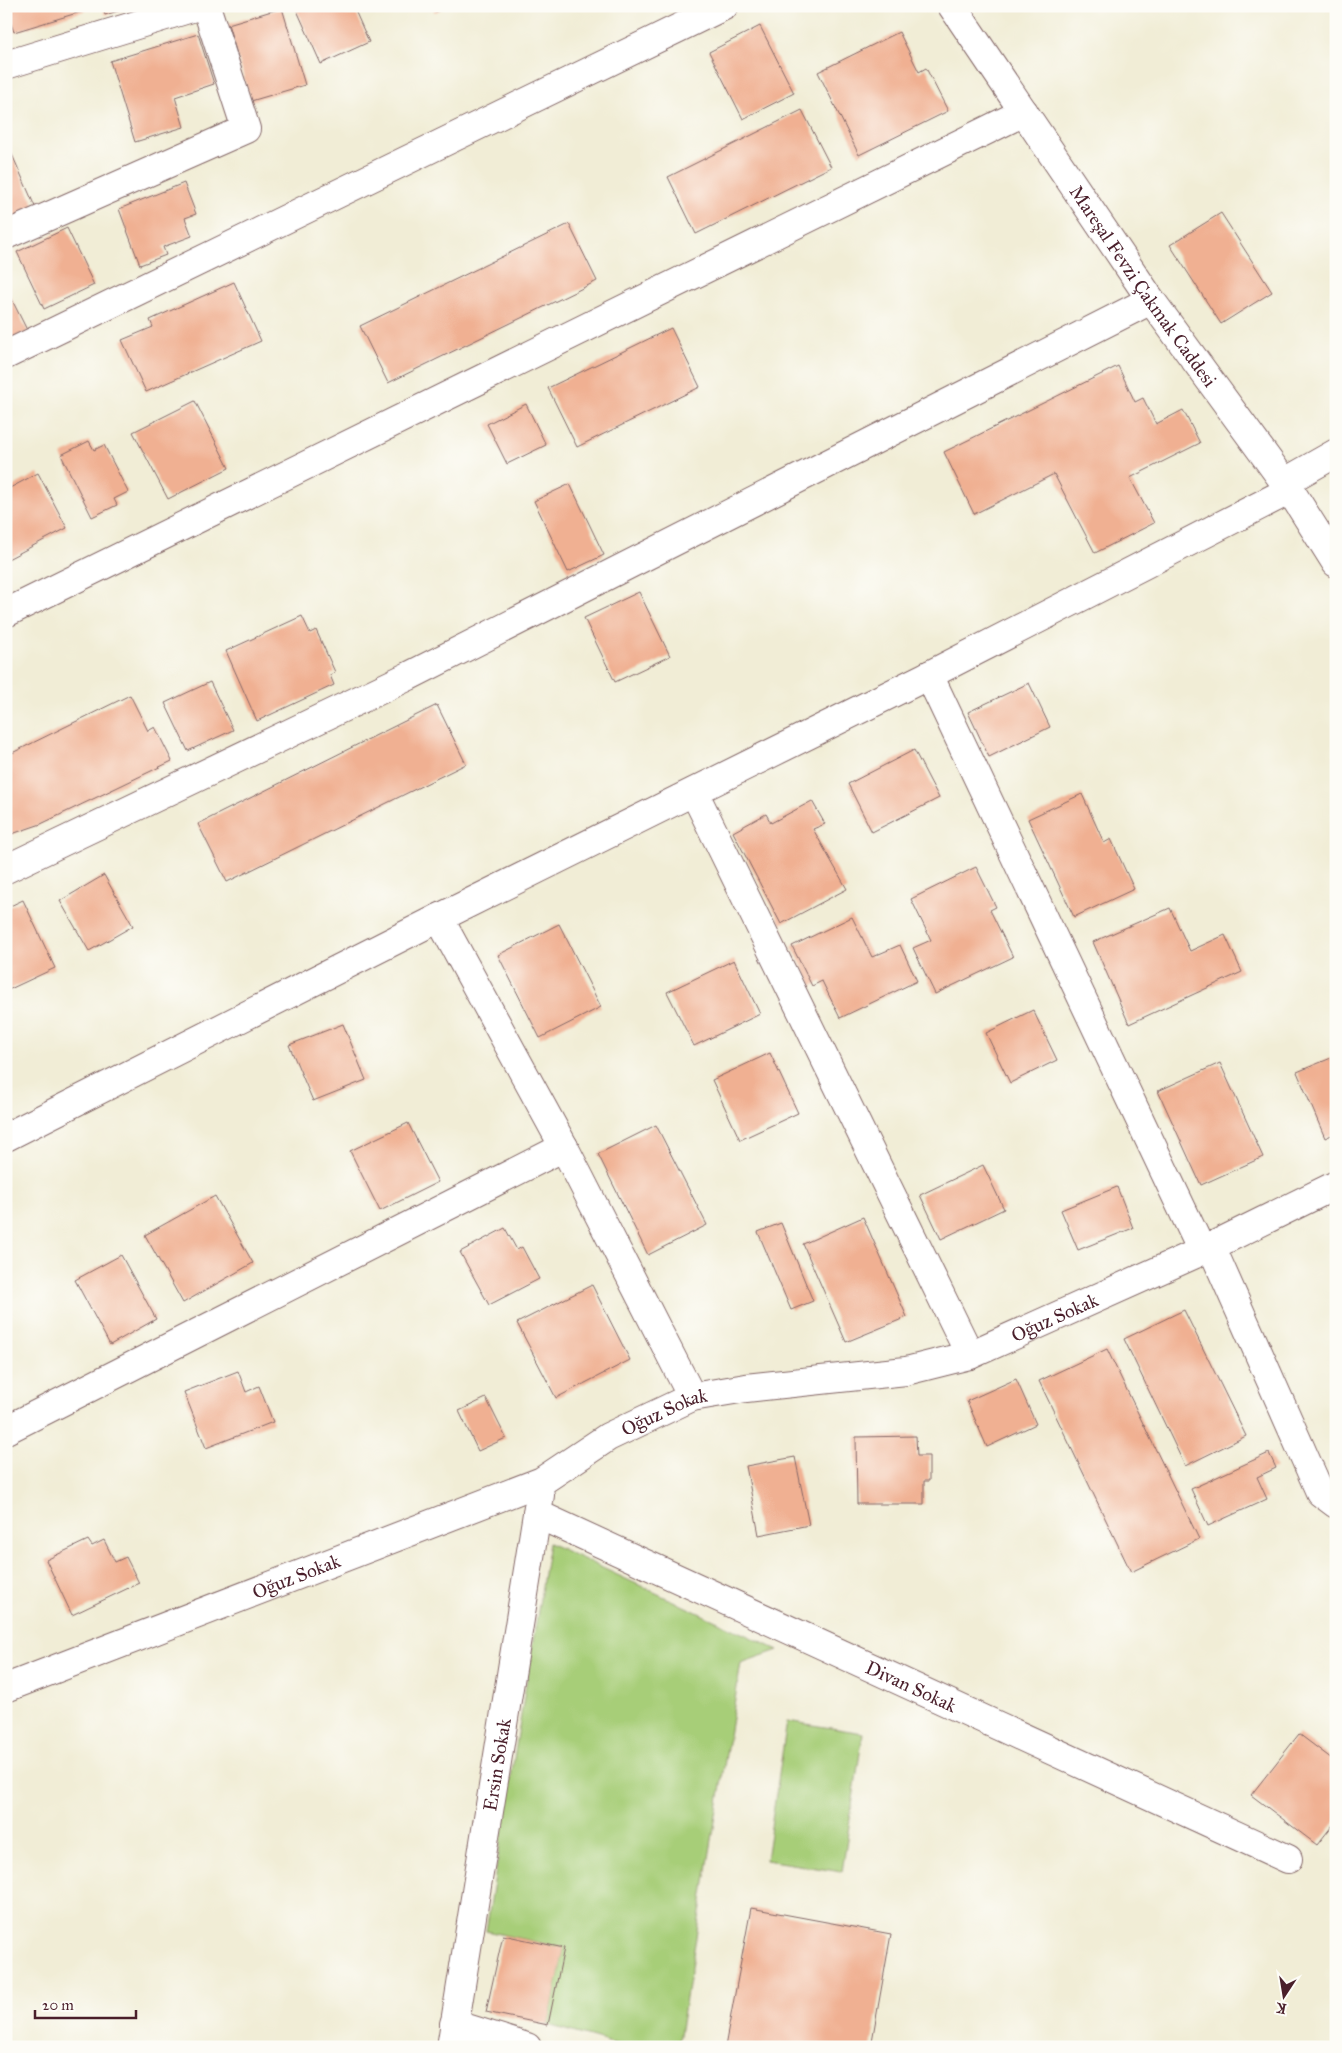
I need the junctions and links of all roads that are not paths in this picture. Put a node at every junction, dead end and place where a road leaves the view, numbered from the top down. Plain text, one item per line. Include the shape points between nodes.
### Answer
1 (198, 6) edge
2 (206, 6) edge
3 (724, 6) edge
4 (952, 6) edge
5 (6, 65) edge
6 (1024, 112) junction
7 (6, 235) edge
8 (1150, 300) junction
9 (6, 355) edge
10 (1336, 453) edge
11 (1288, 486) junction
12 (1336, 563) edge
13 (6, 612) edge
14 (930, 675) junction
15 (694, 792) junction
16 (6, 869) edge
17 (439, 918) junction
18 (6, 1137) edge
19 (564, 1147) junction
20 (1336, 1185) edge
21 (1206, 1248) junction
22 (970, 1355) junction
23 (692, 1397) junction
24 (6, 1430) edge
25 (542, 1481) junction
26 (1336, 1504) edge
27 (537, 1514) junction
28 (6, 1688) edge
29 (1288, 1859) dead end
30 (452, 2035) edge
31 (527, 2047) edge

1 - 5 street
2 - 7 street via 246,129
3 - 9 street
4 - 6 street, Mareşal Fevzi Çakmak Caddesi
6 - 8 street, Mareşal Fevzi Çakmak Caddesi
6 - 13 street
8 - 11 street, Mareşal Fevzi Çakmak Caddesi
8 - 16 street via 418,672
10 - 11 street
11 - 12 street, Mareşal Fevzi Çakmak Caddesi
11 - 14 street
14 - 15 street
14 - 21 street
15 - 17 street
15 - 22 street
17 - 18 street
17 - 19 street
19 - 23 street
19 - 24 street
20 - 21 street, Oğuz Sokak
21 - 22 street, Oğuz Sokak
21 - 26 street via 1320,1492
22 - 23 street, Oğuz Sokak via 906,1370
23 - 25 street, Oğuz Sokak via 608,1437
25 - 27 street, Ersin Sokak
25 - 28 street, Oğuz Sokak
27 - 29 street, Divan Sokak
27 - 30 street, Ersin Sokak
30 - 31 street

